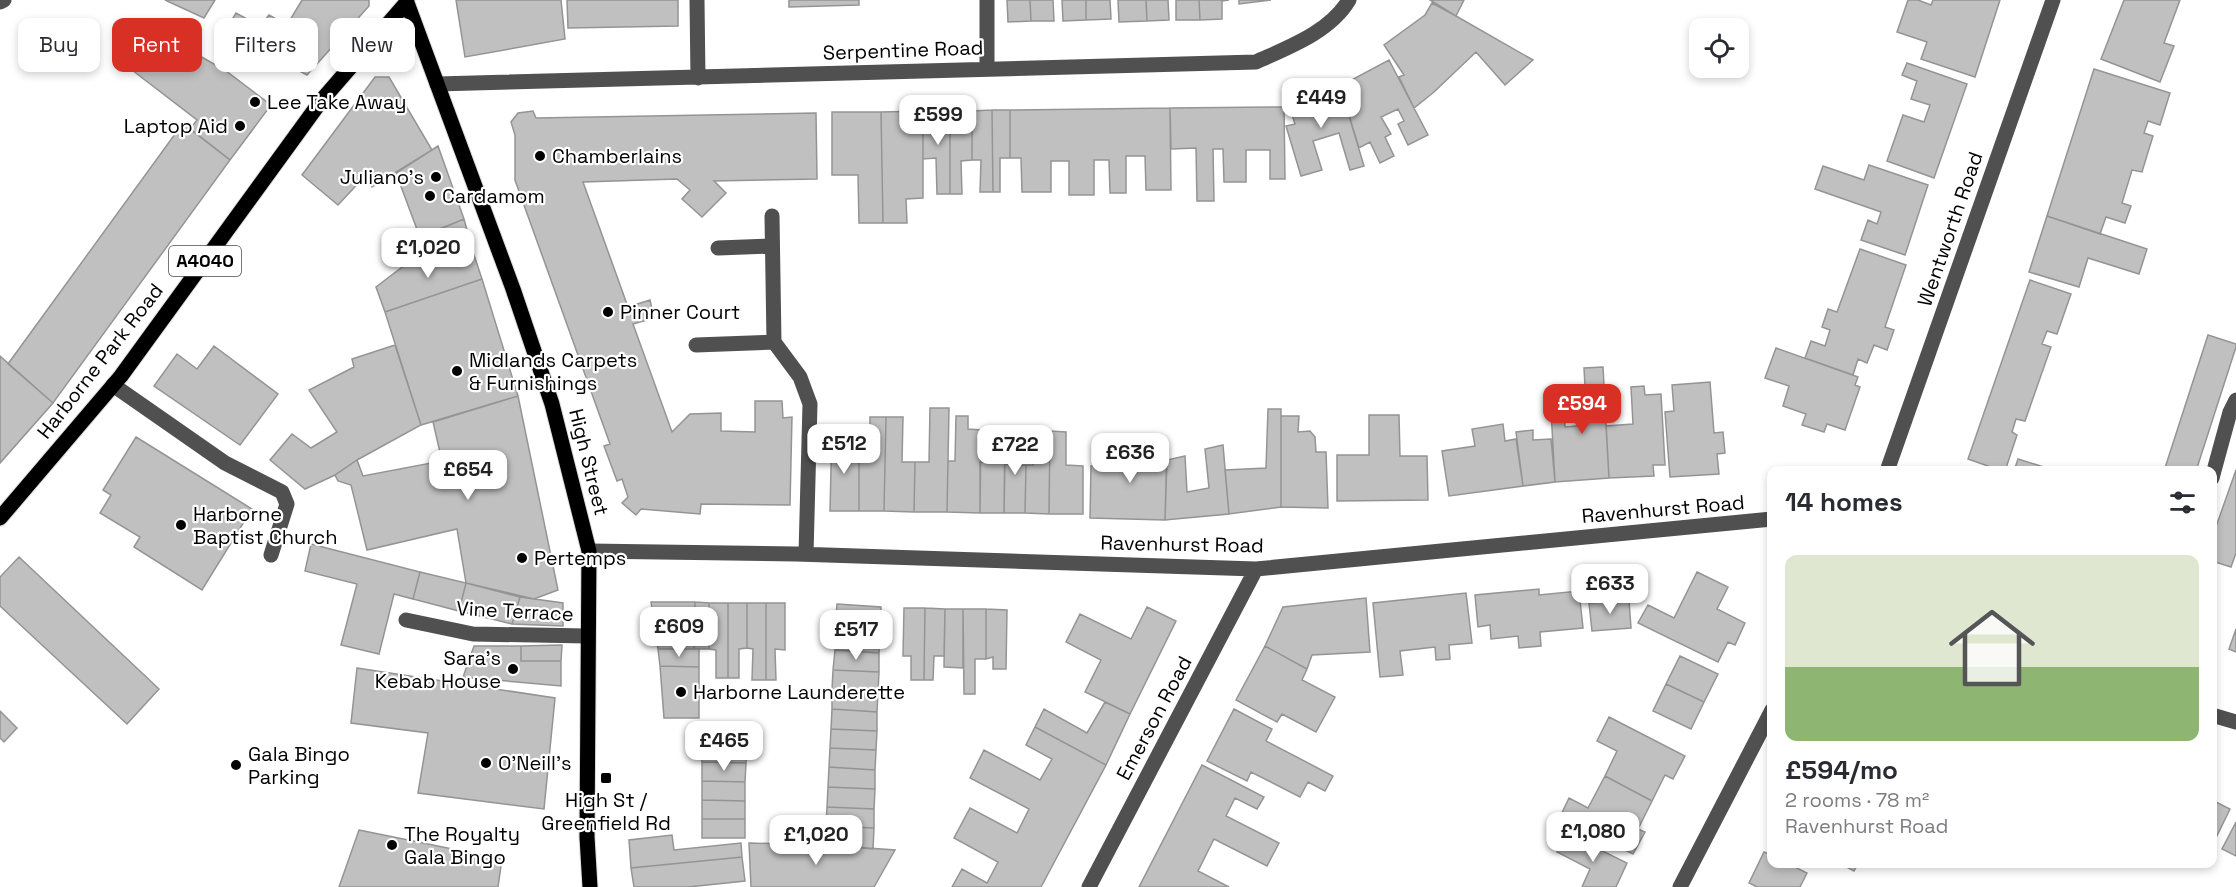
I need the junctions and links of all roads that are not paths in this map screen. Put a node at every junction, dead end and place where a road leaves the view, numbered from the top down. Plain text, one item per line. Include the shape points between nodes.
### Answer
1 (697, 0) edge
2 (987, 0) edge
3 (1349, 0) edge
4 (2053, 0) edge
5 (407, 1) edge
6 (987, 68) junction
7 (698, 78) junction
8 (437, 84) junction
9 (772, 216) dead end
10 (772, 246) junction
11 (718, 248) dead end
12 (774, 342) junction
13 (696, 345) dead end
14 (113, 385) junction
15 (2236, 400) edge
16 (1889, 466) edge
17 (2215, 466) edge
18 (0, 518) edge
19 (1767, 519) edge
20 (589, 551) junction
21 (806, 554) junction
22 (271, 555) dead end
23 (1256, 568) junction
24 (406, 620) dead end
25 (587, 636) junction
26 (2217, 717) edge
27 (1767, 720) edge
28 (2236, 722) edge
29 (590, 887) edge
30 (1089, 887) edge
31 (1680, 887) edge

1 - 7 street
2 - 6 street
3 - 6 street, Serpentine Road via 1342,12 1302,42 1256,62
4 - 16 street, Wentworth Road
5 - 8 main road, High Street
5 - 14 main road, Harborne Park Road / A4040 via 321,101
6 - 7 street, Serpentine Road
7 - 8 street, Serpentine Road
8 - 20 main road, High Street via 552,404
9 - 10 street
10 - 11 street
10 - 12 street
12 - 13 street
12 - 21 street via 800,377 810,404
14 - 18 main road, Harborne Park Road / A4040
14 - 22 street via 225,462 282,492 287,504
15 - 17 street
19 - 23 street, Ravenhurst Road
20 - 21 street, Ravenhurst Road
20 - 25 main road, High Street
21 - 23 street, Ravenhurst Road
23 - 30 street, Emerson Road
24 - 25 street, Vine Terrace via 473,634
25 - 29 main road, High Street
26 - 28 street
27 - 31 street

